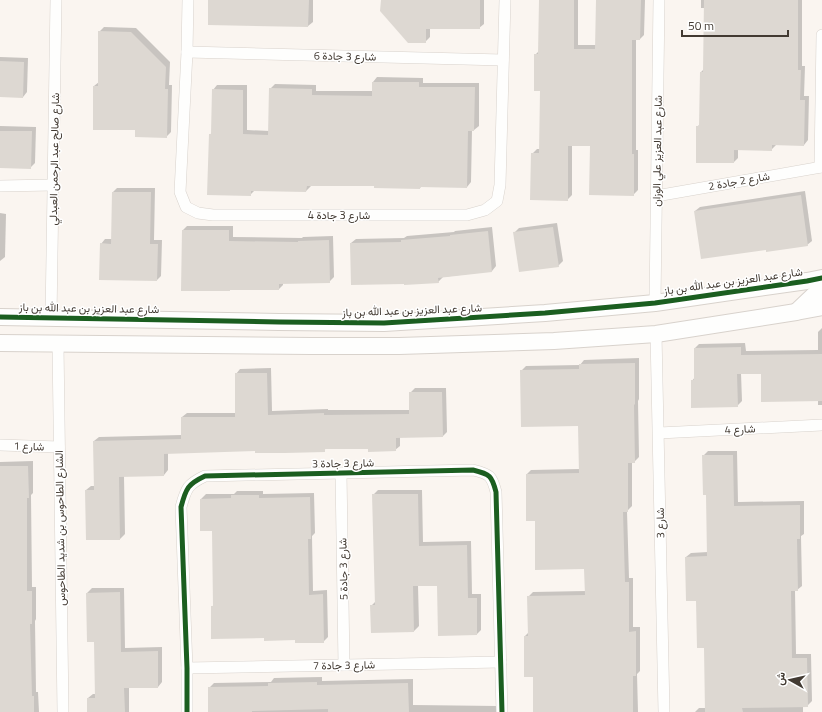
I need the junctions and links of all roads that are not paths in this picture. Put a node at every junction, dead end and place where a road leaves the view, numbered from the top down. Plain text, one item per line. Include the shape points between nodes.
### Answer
1 (56, 0) edge
2 (188, 0) edge
3 (505, 0) edge
4 (659, 0) edge
5 (822, 35) edge
6 (187, 52) junction
7 (503, 60) junction
8 (821, 167) edge
9 (53, 185) junction
10 (0, 186) edge
11 (656, 196) junction
12 (822, 278) edge
13 (822, 292) edge
14 (655, 303) junction
15 (822, 308) edge
16 (796, 312) junction
17 (0, 316) edge
18 (485, 317) junction
19 (51, 318) junction
20 (384, 323) junction
21 (656, 334) junction
22 (0, 343) edge
23 (58, 344) junction
24 (312, 346) junction
25 (399, 346) junction
26 (822, 425) edge
27 (658, 433) junction
28 (0, 445) edge
29 (59, 447) junction
30 (341, 473) junction
31 (501, 662) junction
32 (344, 665) junction
33 (187, 668) junction
34 (63, 712) edge
35 (188, 712) edge
36 (502, 712) edge
37 (664, 712) edge

1 - 9 street, شارع صالح عبد الرحمن العبدلي
2 - 6 street, شارع 3 جادة 4
3 - 7 street, شارع 3 جادة 4
4 - 11 street, شارع عبد العزيز علي الوزان
5 - 8 street
6 - 7 street, شارع 3 جادة 6
6 - 7 street, شارع 3 جادة 4 via 180,192 186,206 198,213 213,215 467,215 485,210 496,201 500,185
8 - 11 street, شارع 2 جادة 2
9 - 10 street
9 - 19 street, شارع صالح عبد الرحمن العبدلي
11 - 14 street, شارع عبد العزيز علي الوزان
12 - 14 street, شارع عبد العزيز بن عبد الله بن باز
13 - 16 street via 816,293
14 - 18 street, شارع عبد العزيز بن عبد الله بن باز
15 - 16 street
16 - 21 street
17 - 19 street, شارع عبد العزيز بن عبد الله بن باز
18 - 20 street, شارع عبد العزيز بن عبد الله بن باز
18 - 25 street via 470,324 408,331 401,334
19 - 20 street, شارع عبد العزيز بن عبد الله بن باز
20 - 24 street via 383,337 377,340 324,339
21 - 25 street via 554,341
21 - 27 street, شارع 3
22 - 23 street
23 - 24 street
23 - 29 street, الشارع الطاحوس بن شديد الطاحوس
24 - 25 street
26 - 27 street, شارع 4
27 - 37 street, شارع 3
28 - 29 street, شارع 1
29 - 34 street, الشارع الطاحوس بن شديد الطاحوس
30 - 31 street, شارع 3 جادة 3 via 473,470 485,472 489,476 496,492
30 - 32 street, شارع 3 جادة 5
30 - 33 street, شارع 3 جادة 3 via 205,476 189,486 181,506
31 - 32 street, شارع 3 جادة 7
31 - 36 street, شارع 3 جادة 3
32 - 33 street, شارع 3 جادة 7
33 - 35 street, شارع 3 جادة 3

